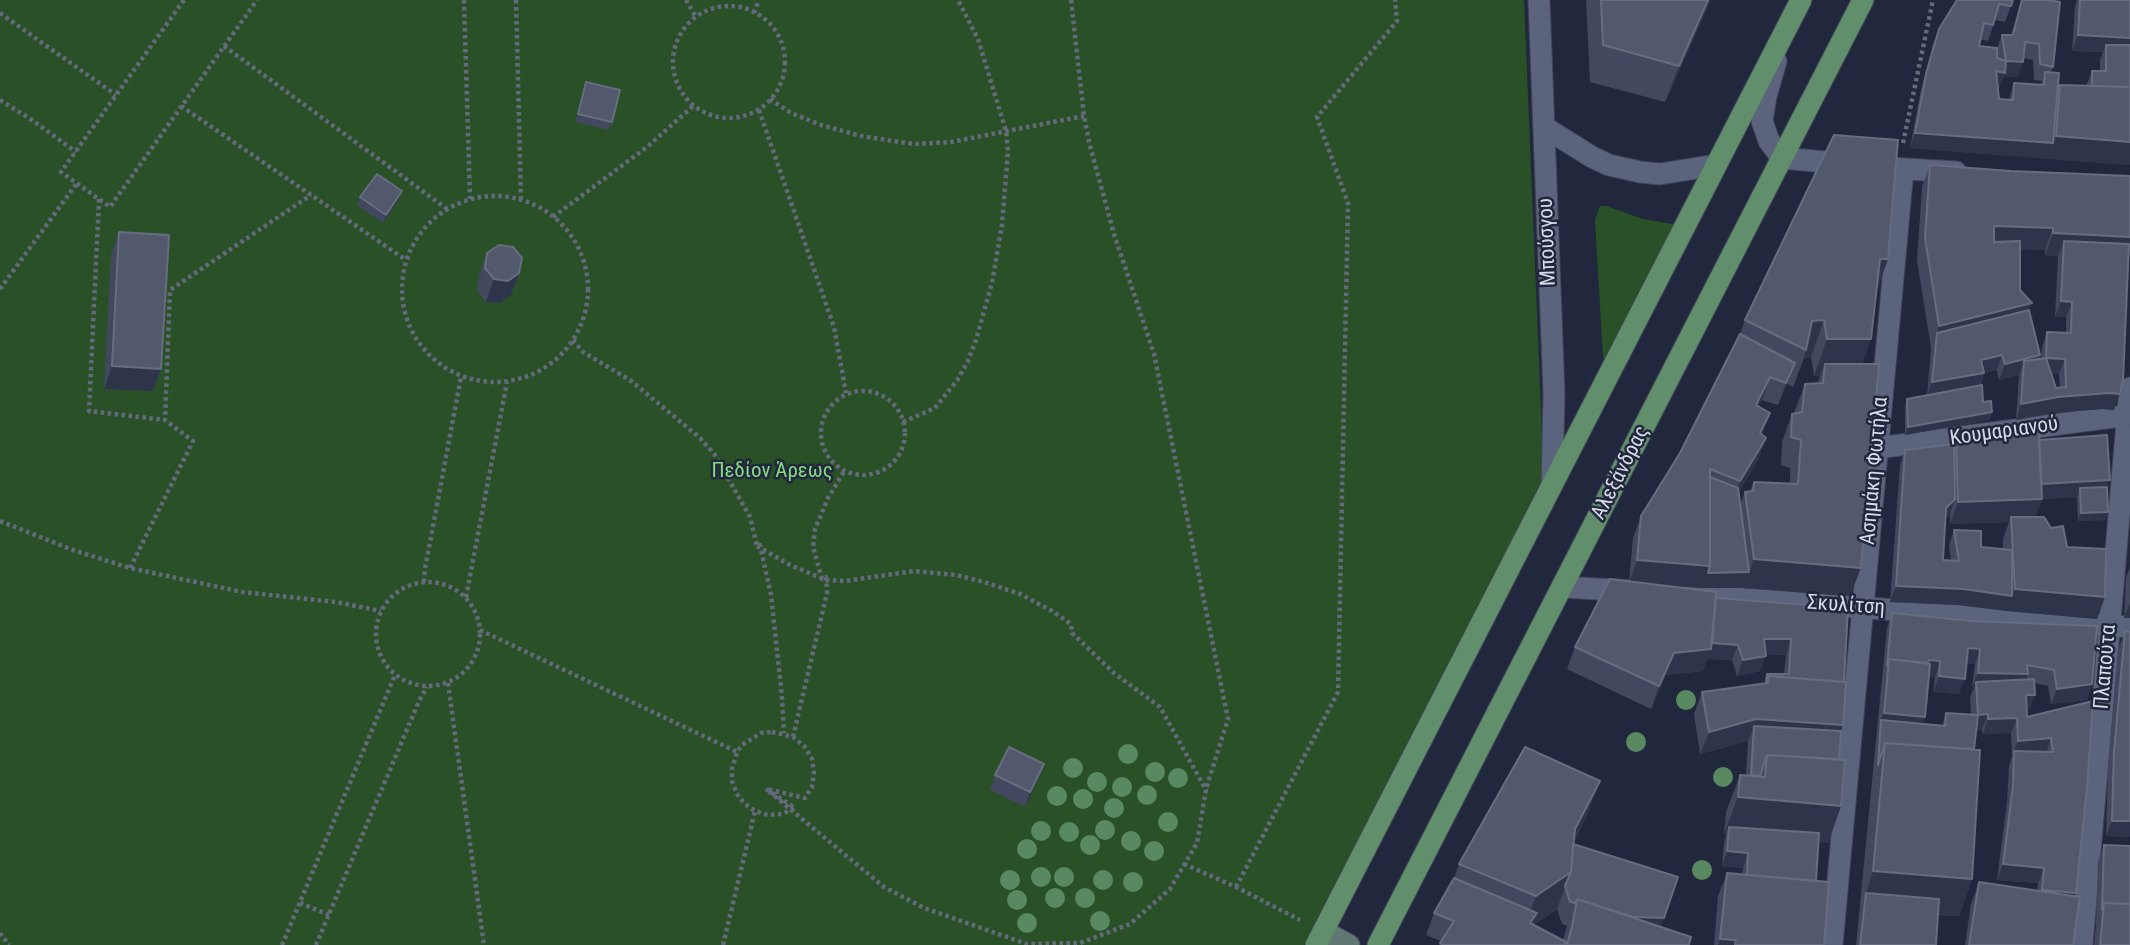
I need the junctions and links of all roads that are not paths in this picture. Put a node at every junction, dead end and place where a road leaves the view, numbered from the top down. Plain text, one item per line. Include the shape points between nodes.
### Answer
1 (1539, 0) edge
2 (1801, 0) edge
3 (1863, 0) edge
4 (1786, 28) junction
5 (1544, 127) junction
6 (1782, 158) junction
7 (1716, 165) junction
8 (1903, 169) junction
9 (1970, 173) edge
10 (2130, 388) edge
11 (2129, 415) edge
12 (1877, 448) junction
13 (1552, 484) junction
14 (1562, 587) junction
15 (1863, 607) junction
16 (2120, 626) edge
17 (2117, 850) edge
18 (2091, 851) junction
19 (1316, 934) edge
20 (1349, 945) edge
21 (1378, 945) edge
22 (1832, 945) edge
23 (2082, 945) edge

1 - 5 street, Μπούσγου
2 - 4 main road
3 - 6 main road, Αλεξάνδρας
4 - 6 street via 1762,121
4 - 7 main road
5 - 7 street via 1592,157 1619,167 1660,174
5 - 13 street, Μπούσγου via 1554,393
6 - 8 street
6 - 14 main road, Αλεξάνδρας
7 - 13 main road
8 - 9 street
8 - 12 street, Ασημάκη Φωτήλα
10 - 11 street, Πλαπούτα
11 - 12 street, Κουμαριανού
11 - 16 street, Πλαπούτα
12 - 15 street, Ασημάκη Φωτήλα
13 - 19 main road
14 - 15 street, Σκυλίτση
14 - 21 main road, Αλεξάνδρας
15 - 16 street, Σκυλίτση
15 - 22 street, Ασημάκη Φωτήλα
16 - 18 street, Πλαπούτα
17 - 18 street
18 - 23 street, Πλαπούτα
19 - 20 street

